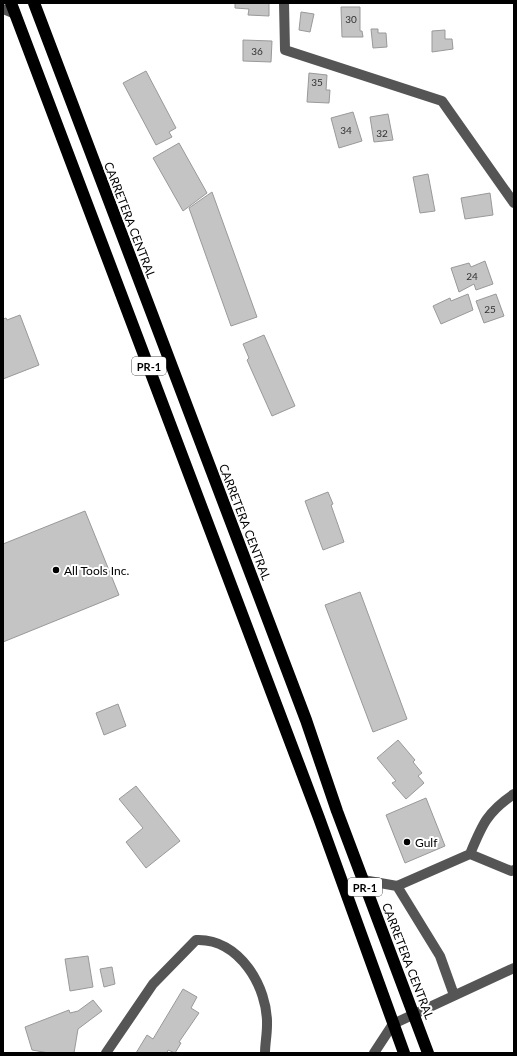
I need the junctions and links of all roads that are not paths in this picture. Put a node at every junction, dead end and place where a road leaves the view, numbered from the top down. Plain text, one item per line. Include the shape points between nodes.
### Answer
1 (34, 3) edge
2 (284, 3) edge
3 (3, 9) edge
4 (13, 9) edge
5 (514, 203) edge
6 (514, 794) edge
7 (470, 854) junction
8 (514, 870) edge
9 (363, 880) junction
10 (397, 886) junction
11 (514, 968) edge
12 (454, 995) junction
13 (413, 1014) junction
14 (393, 1024) junction
15 (106, 1053) edge
16 (265, 1053) edge
17 (374, 1053) edge
18 (404, 1053) edge
19 (428, 1053) edge

1 - 9 highway, CARRETERA CENTRAL / PR-1 via 306,720
2 - 5 street via 285,50 442,101
3 - 4 street
4 - 14 highway, PR-1 via 319,818
6 - 7 street via 500,803 482,824
7 - 8 street
7 - 10 street
9 - 10 street
9 - 13 highway, CARRETERA CENTRAL / PR-1
10 - 12 street via 440,956
11 - 12 street
12 - 13 street
13 - 14 street
13 - 19 highway, CARRETERA CENTRAL / PR-1
14 - 17 street
14 - 18 highway, PR-1
15 - 16 street via 153,984 196,940 206,940 236,954 258,983 266,1008

